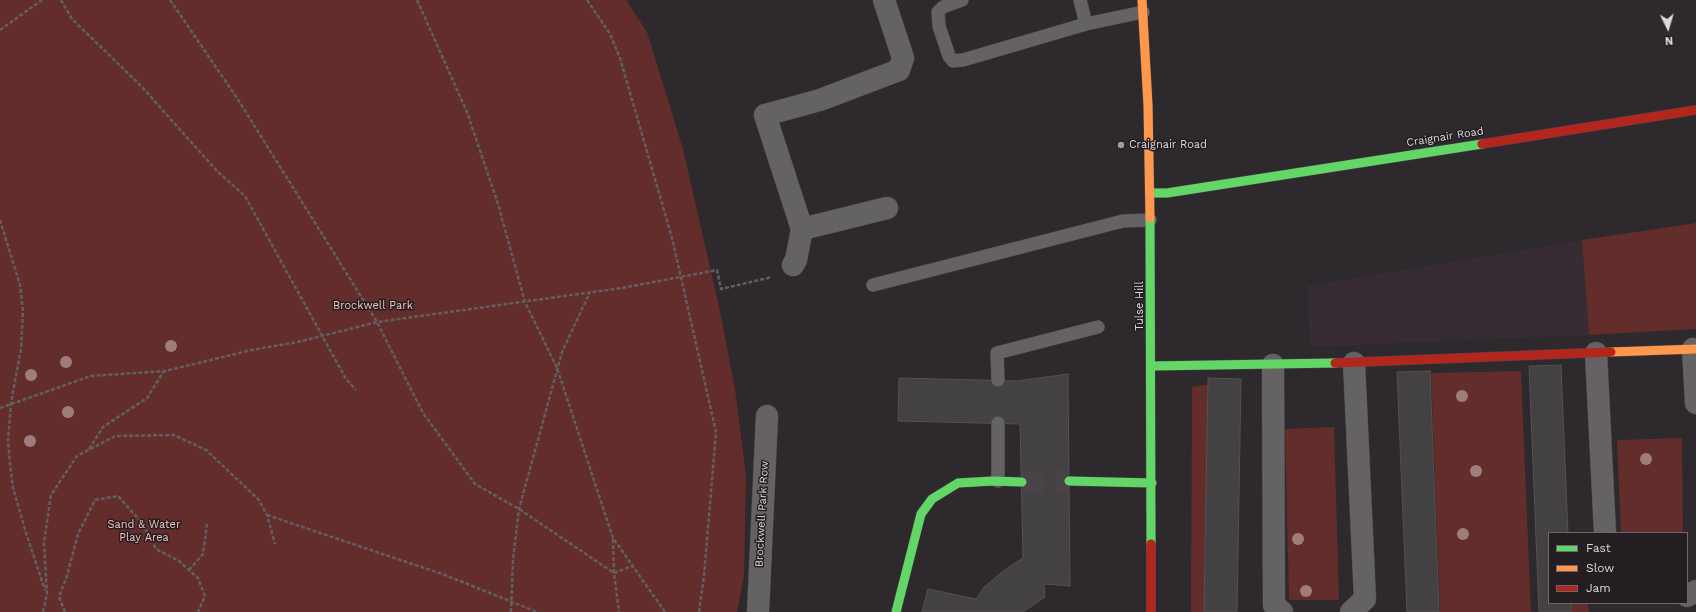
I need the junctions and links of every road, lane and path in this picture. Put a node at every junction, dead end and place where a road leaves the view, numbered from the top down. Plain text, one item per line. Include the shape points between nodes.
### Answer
1 (42, 0) edge
2 (61, 0) edge
3 (170, 0) edge
4 (417, 0) edge
5 (587, 0) edge
6 (884, 0) edge
7 (962, 0) edge
8 (1080, 0) edge
9 (1142, 6) edge
10 (1086, 24) junction
11 (0, 30) edge
12 (1696, 110) edge
13 (1150, 193) junction
14 (887, 208) dead end
15 (0, 220) edge
16 (1150, 220) junction
17 (802, 229) junction
18 (793, 265) joint
19 (680, 276) junction
20 (873, 285) dead end
21 (590, 292) junction
22 (525, 302) junction
23 (377, 322) junction
24 (1098, 328) dead end
25 (323, 335) junction
26 (1695, 349) edge
27 (1596, 353) junction
28 (1354, 362) junction
29 (1273, 365) junction
30 (1152, 366) junction
31 (557, 368) junction
32 (165, 371) junction
33 (998, 380) dead end
34 (356, 390) dead end
35 (11, 403) junction
36 (1696, 403) edge
37 (0, 408) edge
38 (767, 416) dead end
39 (998, 423) dead end
40 (88, 450) junction
41 (998, 481) junction
42 (1022, 482) tunnel mouth
43 (1069, 482) tunnel mouth
44 (1152, 484) junction
45 (519, 509) junction
46 (267, 515) junction
47 (207, 524) dead end
48 (1605, 532) edge
49 (613, 538) junction
50 (275, 544) dead end
51 (632, 566) junction
52 (189, 570) junction
53 (614, 573) junction
54 (47, 594) junction
55 (513, 602) junction
56 (43, 612) edge
57 (65, 612) edge
58 (198, 612) edge
59 (511, 612) edge
60 (537, 612) edge
61 (619, 612) edge
62 (665, 612) edge
63 (699, 612) edge
64 (758, 612) edge
65 (896, 612) edge
66 (1151, 612) edge
67 (1282, 612) edge
68 (1351, 612) edge

1 - 11 path
2 - 25 path via 72,19 141,86 217,171 245,196
3 - 23 path via 237,98
4 - 22 path via 467,112 498,204
5 - 19 path via 610,34 620,58 672,238
6 - 17 street via 903,58 899,70 820,100 765,115
7 - 10 lane via 943,7 938,12 939,26 953,61
8 - 10 lane
9 - 10 lane
9 - 13 street, Tulse Hill
12 - 13 street, Craignair Road via 1167,193
13 - 16 street, Tulse Hill
14 - 17 street
15 - 35 path via 20,286 23,311 22,349
16 - 20 lane via 1123,220
16 - 30 street, Tulse Hill
17 - 18 street
18 - 19 path via 784,274 721,289 717,270
19 - 21 path
19 - 63 path via 716,432
21 - 22 path
21 - 31 path
22 - 23 path
22 - 31 path
23 - 25 path
23 - 45 path via 423,413 474,484
24 - 33 lane via 997,353
25 - 32 path
25 - 34 path via 346,379
26 - 27 street
26 - 36 street
27 - 28 street
27 - 48 street
28 - 29 street
28 - 68 street via 1365,599
29 - 30 street
29 - 67 street via 1274,605
30 - 44 street, Tulse Hill
31 - 45 path
31 - 49 path
32 - 35 path via 91,376
32 - 40 path via 147,398 103,427
35 - 37 path
35 - 54 path via 8,441 13,488
38 - 64 street, Brockwell Park Row
39 - 41 lane
40 - 46 path via 115,436 174,435 206,450 258,499
40 - 54 path via 77,456 51,495 44,542
41 - 42 street
41 - 65 street via 958,483 932,499 921,514
43 - 44 street
44 - 66 street, Tulse Hill
45 - 53 path
45 - 55 path via 513,559
46 - 50 path
46 - 55 path via 444,575
47 - 52 path via 203,554
49 - 51 path
49 - 53 path
51 - 53 path
51 - 62 path
52 - 57 path via 179,561 156,549 142,523 118,496 95,500 78,534 59,597
52 - 58 path via 198,578 205,596
53 - 61 path
54 - 56 path
55 - 59 path
55 - 60 path

